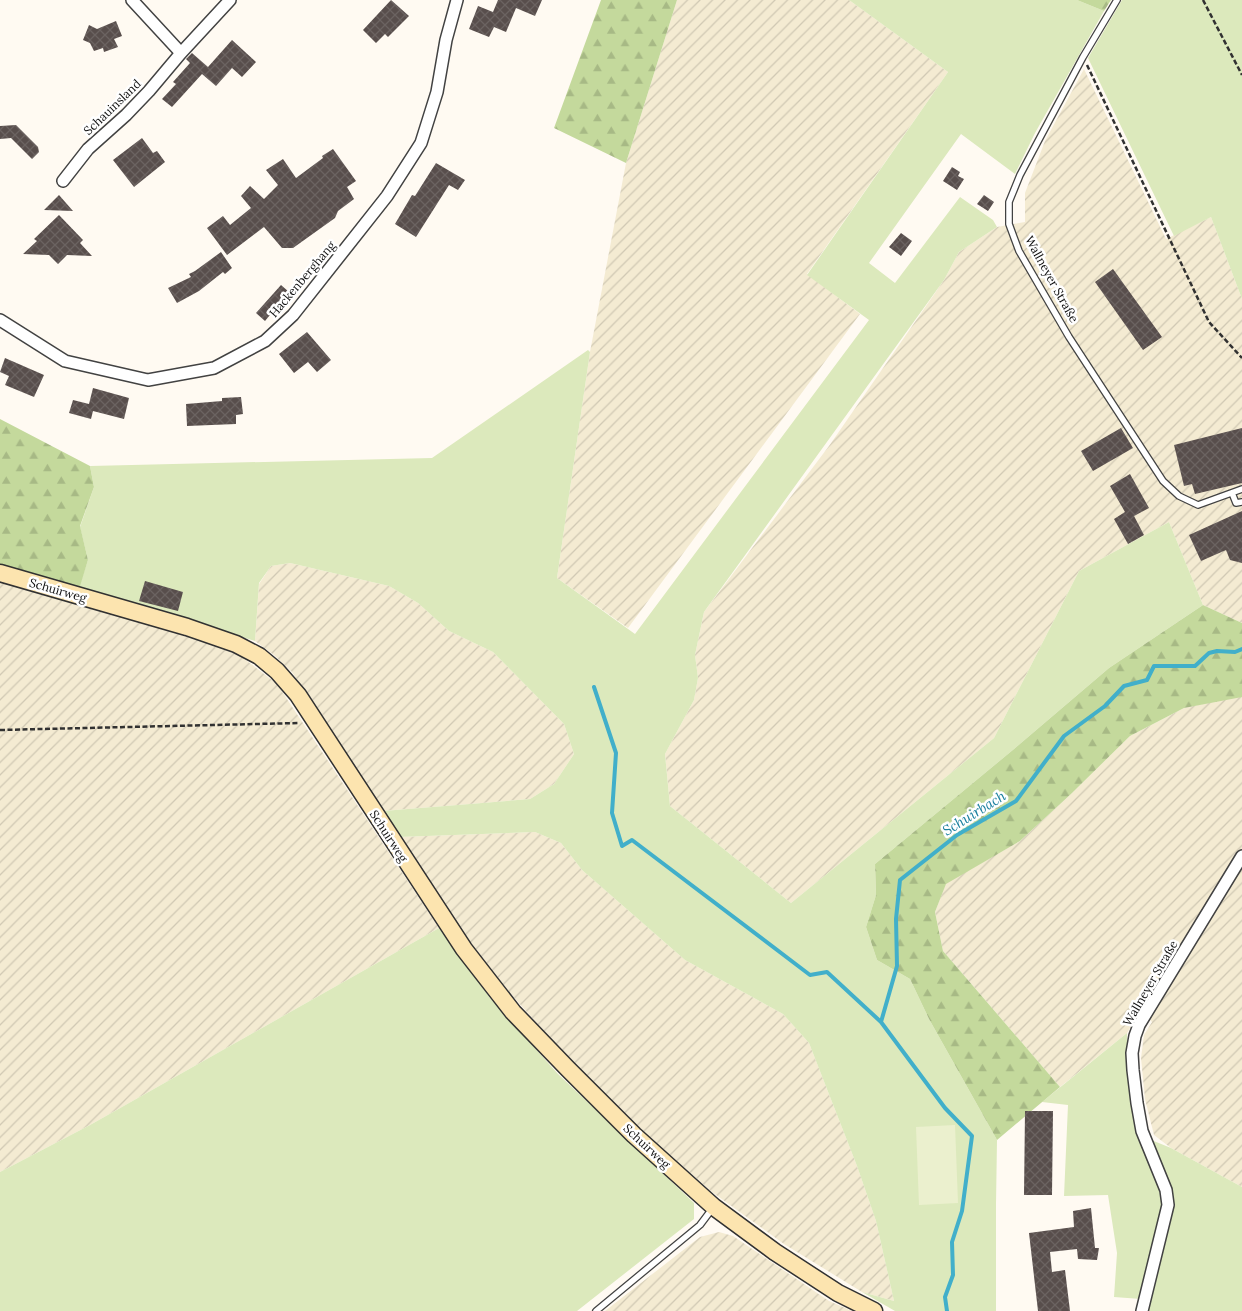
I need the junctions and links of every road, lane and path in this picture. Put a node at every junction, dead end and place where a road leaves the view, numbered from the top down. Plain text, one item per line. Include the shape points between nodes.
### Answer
1 (132, 0) edge
2 (230, 0) edge
3 (457, 0) edge
4 (1118, 0) edge
5 (1203, 0) edge
6 (180, 53) junction
7 (1083, 57) junction
8 (1242, 75) edge
9 (63, 182) dead end
10 (0, 320) edge
11 (1242, 358) edge
12 (1242, 489) edge
13 (1232, 493) junction
14 (1242, 502) edge
15 (0, 573) edge
16 (315, 722) junction
17 (0, 730) edge
18 (1242, 856) edge
19 (714, 1207) junction
20 (596, 1311) edge
21 (874, 1311) edge
22 (1142, 1311) edge

1 - 6 street
2 - 6 street, Schauinsland
3 - 10 street, Hackenberghang via 437,92 421,143 387,196 293,314 266,341 214,368 148,380 65,361
4 - 7 lane, Wallneyer Straße
5 - 8 path
6 - 9 street, Schauinsland via 149,91 88,149
7 - 11 path via 1210,322
7 - 13 lane, Wallneyer Straße via 1009,202 1009,224 1018,251 1069,338 1163,481 1179,496 1198,505
12 - 13 lane, Wallneyer Straße
13 - 14 lane via 1236,503
15 - 16 main road, Schuirweg via 236,644 259,656 277,671
16 - 17 path
16 - 19 main road, Schuirweg via 464,950 513,1012 634,1135
18 - 22 street, Wallneyer Straße via 1139,1024 1135,1036 1132,1053 1136,1103 1142,1131 1166,1190 1168,1205
19 - 20 lane via 700,1225
19 - 21 main road, Schuirweg via 830,1288

